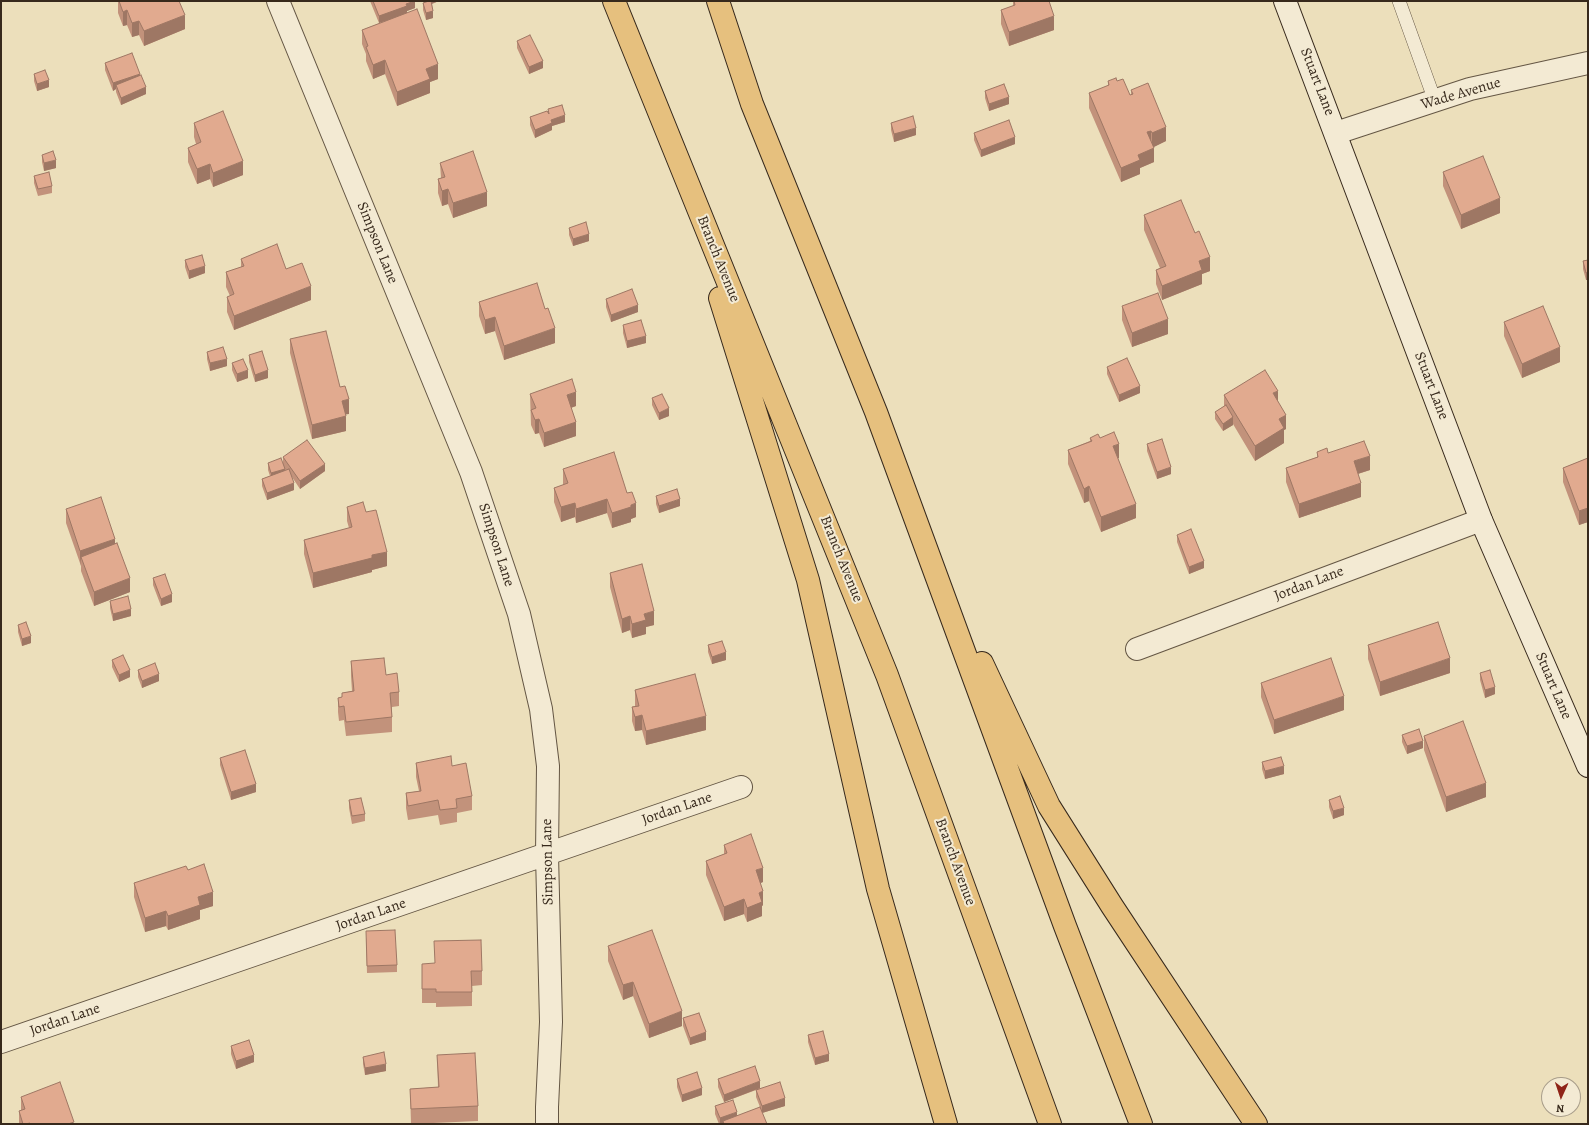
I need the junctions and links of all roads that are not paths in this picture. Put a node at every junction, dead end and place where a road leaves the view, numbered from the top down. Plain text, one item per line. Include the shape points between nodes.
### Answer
1 (278, 1) edge
2 (614, 1) edge
3 (718, 1) edge
4 (1285, 1) edge
5 (1399, 1) edge
6 (1588, 64) edge
7 (1435, 101) junction
8 (1336, 133) junction
9 (675, 155) junction
10 (1481, 520) junction
11 (920, 533) junction
12 (1137, 649) dead end
13 (1588, 766) edge
14 (741, 787) dead end
15 (547, 854) junction
16 (1, 1042) edge
17 (547, 1124) edge
18 (946, 1124) edge
19 (1050, 1124) edge
20 (1141, 1124) edge
21 (1256, 1124) edge

1 - 15 street, Simpson Lane via 472,472 519,614 541,709 548,766
2 - 9 highway, Branch Avenue
3 - 11 highway via 752,104 873,404
4 - 8 street, Stuart Lane
5 - 7 lane
6 - 7 street, Wade Avenue via 1470,89
7 - 8 street, Wade Avenue
8 - 10 street, Stuart Lane
9 - 18 highway via 808,580 878,888
9 - 19 highway, Branch Avenue via 887,675
10 - 12 street, Jordan Lane
10 - 13 street, Stuart Lane
11 - 20 highway
11 - 21 highway via 1049,806
14 - 15 street, Jordan Lane
15 - 16 street, Jordan Lane
15 - 17 street, Simpson Lane via 551,1022

